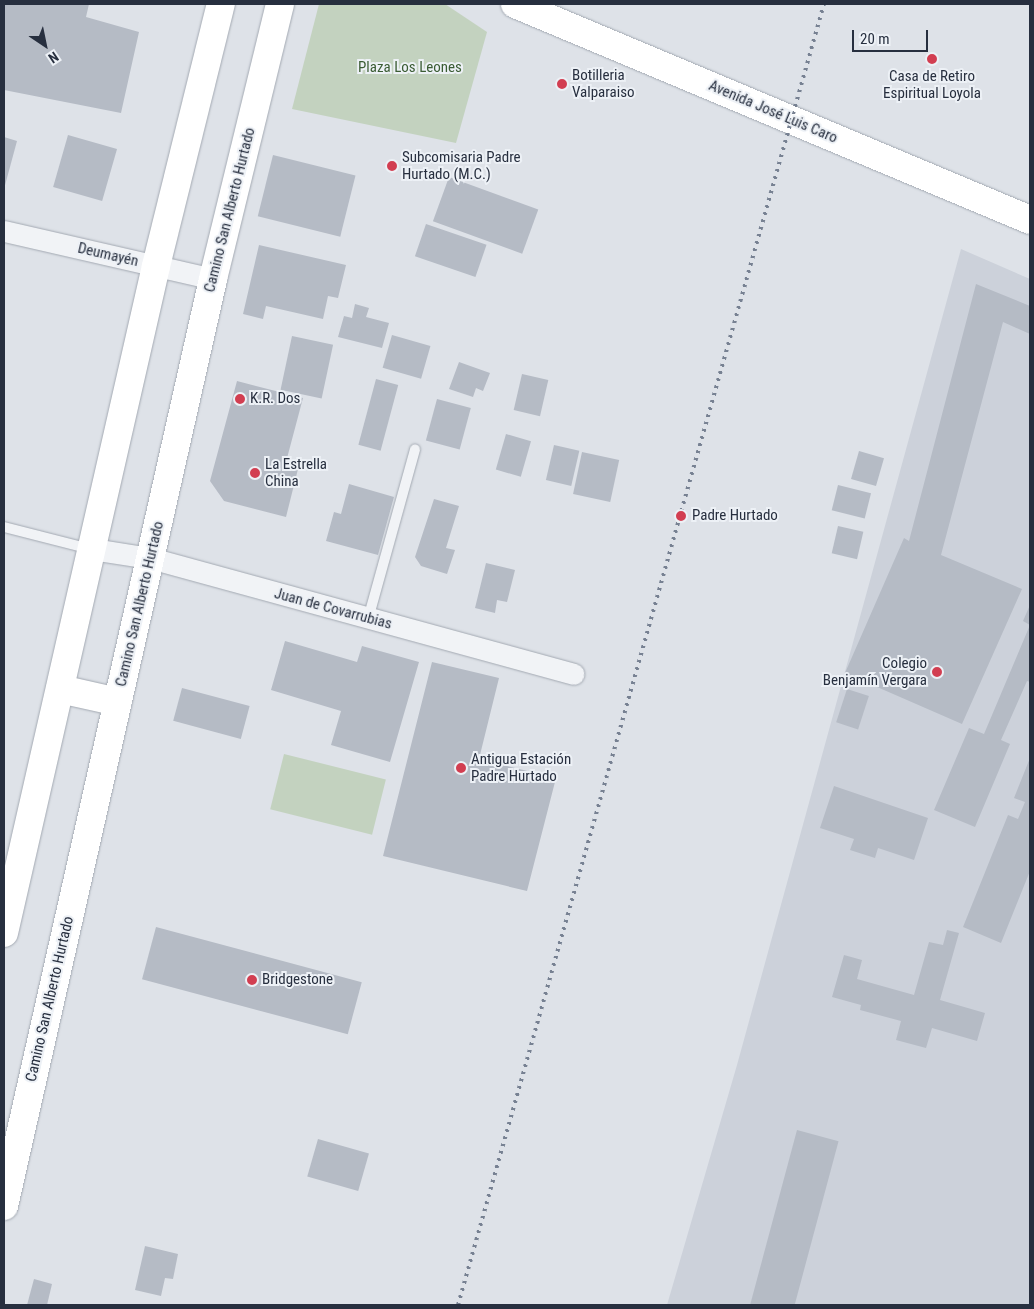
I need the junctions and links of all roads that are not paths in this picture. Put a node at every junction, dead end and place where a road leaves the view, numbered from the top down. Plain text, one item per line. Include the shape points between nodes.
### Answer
1 (219, 4) edge
2 (280, 4) edge
3 (515, 4) edge
4 (1030, 220) edge
5 (4, 231) edge
6 (156, 266) junction
7 (213, 279) junction
8 (416, 449) dead end
9 (4, 527) edge
10 (92, 549) junction
11 (150, 558) junction
12 (368, 619) junction
13 (573, 674) dead end
14 (60, 689) junction
15 (118, 702) junction
16 (4, 933) edge
17 (4, 1206) edge

1 - 6 main road
2 - 7 main road, Camino San Alberto Hurtado
3 - 4 main road, Avenida José Luis Caro
5 - 6 street, Deumayén
6 - 7 street, Deumayén
6 - 10 main road
7 - 11 main road, Camino San Alberto Hurtado
8 - 12 lane
9 - 10 lane
10 - 11 street, Juan de Covarrubias
10 - 14 main road
11 - 12 street, Juan de Covarrubias
11 - 15 main road, Camino San Alberto Hurtado
12 - 13 street, Juan de Covarrubias
14 - 15 main road
14 - 16 main road
15 - 17 main road, Camino San Alberto Hurtado

